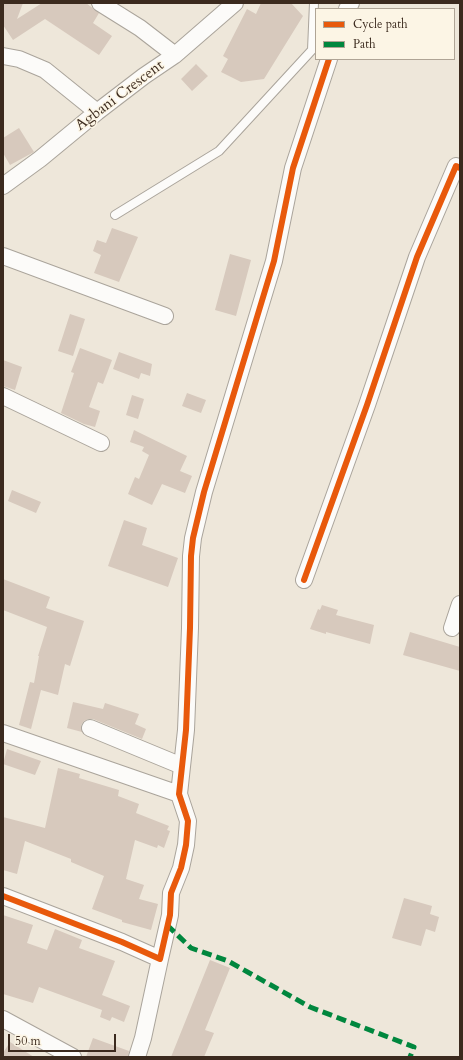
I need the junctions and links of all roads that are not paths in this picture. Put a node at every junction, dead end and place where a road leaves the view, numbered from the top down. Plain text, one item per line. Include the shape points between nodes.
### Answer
1 (100, 3) edge
2 (235, 3) edge
3 (314, 3) edge
4 (314, 51) edge
5 (176, 55) junction
6 (3, 56) edge
7 (329, 60) edge
8 (97, 112) junction
9 (460, 168) edge
10 (3, 186) edge
11 (115, 215) dead end
12 (3, 256) edge
13 (165, 316) dead end
14 (3, 396) edge
15 (101, 443) dead end
16 (304, 580) dead end
17 (460, 604) edge
18 (452, 628) dead end
19 (90, 728) dead end
20 (3, 734) edge
21 (182, 766) junction
22 (179, 794) junction
23 (3, 896) edge
24 (160, 959) junction
25 (3, 1019) edge
26 (73, 1057) edge
27 (137, 1057) edge

1 - 5 street
2 - 5 street, Agbani Crescent
3 - 4 lane
4 - 11 lane via 219,151
5 - 8 street, Agbani Crescent
6 - 8 street via 45,70
7 - 21 street via 292,168 274,261 204,492 193,538
8 - 10 street, Agbani Crescent
9 - 16 street via 456,166 417,257
12 - 13 street
14 - 15 street
17 - 18 street
19 - 21 street
20 - 22 street
21 - 22 street
22 - 24 street via 188,821 186,845 181,868 171,892 170,915
23 - 24 street
24 - 27 street
25 - 26 street

